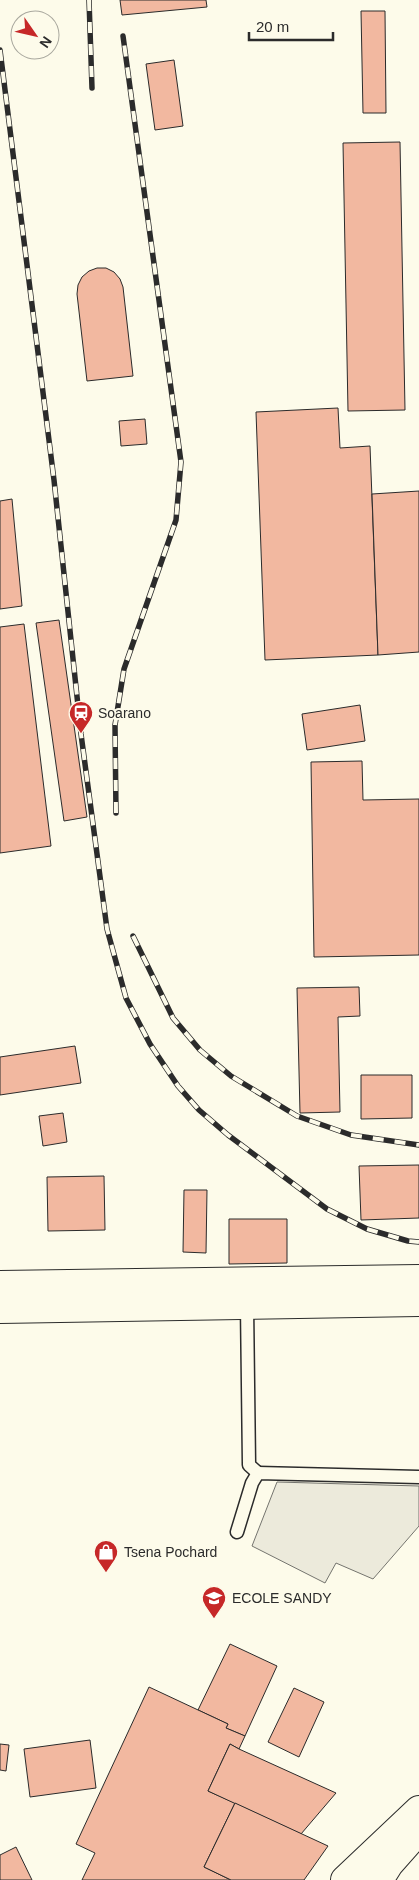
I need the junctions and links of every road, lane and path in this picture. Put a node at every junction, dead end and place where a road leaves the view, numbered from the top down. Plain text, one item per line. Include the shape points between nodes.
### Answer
1 (419, 1279) edge
2 (0, 1285) edge
3 (419, 1302) edge
4 (247, 1305) junction
5 (0, 1309) edge
6 (258, 1473) junction
7 (419, 1477) edge
8 (237, 1532) dead end
9 (419, 1810) edge
10 (419, 1832) edge
11 (345, 1880) edge
12 (379, 1880) edge

1 - 2 main road
3 - 4 main road
4 - 5 main road
4 - 6 lane via 249,1465
6 - 7 lane
6 - 8 lane
9 - 11 main road
10 - 12 main road via 389,1864

